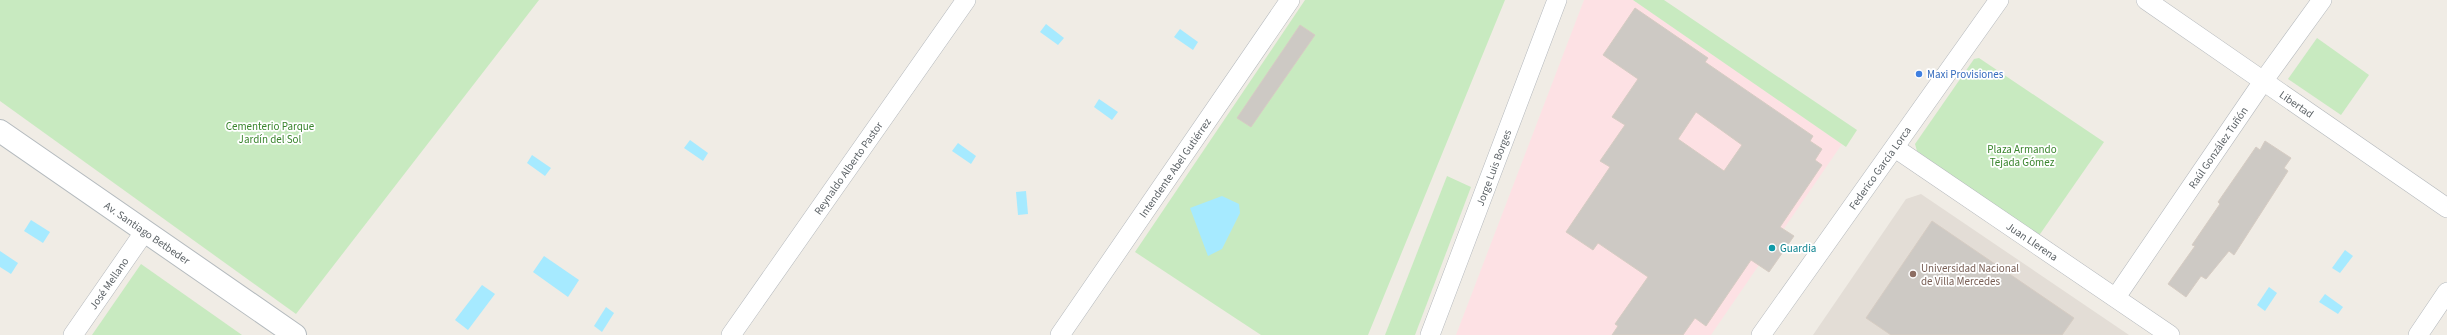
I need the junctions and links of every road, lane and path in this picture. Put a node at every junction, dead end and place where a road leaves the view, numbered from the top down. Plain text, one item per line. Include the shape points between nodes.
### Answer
1 (966, 0) edge
2 (1290, 0) edge
3 (1557, 0) edge
4 (1999, 0) edge
5 (2146, 0) edge
6 (2322, 0) edge
7 (2264, 80) junction
8 (0, 131) edge
9 (1895, 148) junction
10 (2447, 208) edge
11 (145, 231) junction
12 (2447, 292) edge
13 (2116, 297) junction
14 (73, 335) edge
15 (295, 335) edge
16 (731, 335) edge
17 (1060, 335) edge
18 (1430, 335) edge
19 (1761, 335) edge
20 (2170, 335) edge
21 (2418, 335) edge

1 - 16 street, Reynaldo Alberto Pastor
2 - 17 street, Intendente Abel Gutiérrez
3 - 18 street, Jorge Luis Borges
4 - 9 street, Federico García Lorca
5 - 7 street, Libertad
6 - 7 street, Raúl González Tuñón
7 - 10 street, Libertad
7 - 13 street, Raúl González Tuñón
8 - 11 main road, Av. Santiago Betbeder
9 - 13 street, Juan Llerena
9 - 19 street, Federico García Lorca
11 - 14 street, José Mellano
11 - 15 main road, Av. Santiago Betbeder
12 - 21 street
13 - 20 street, Juan Llerena

